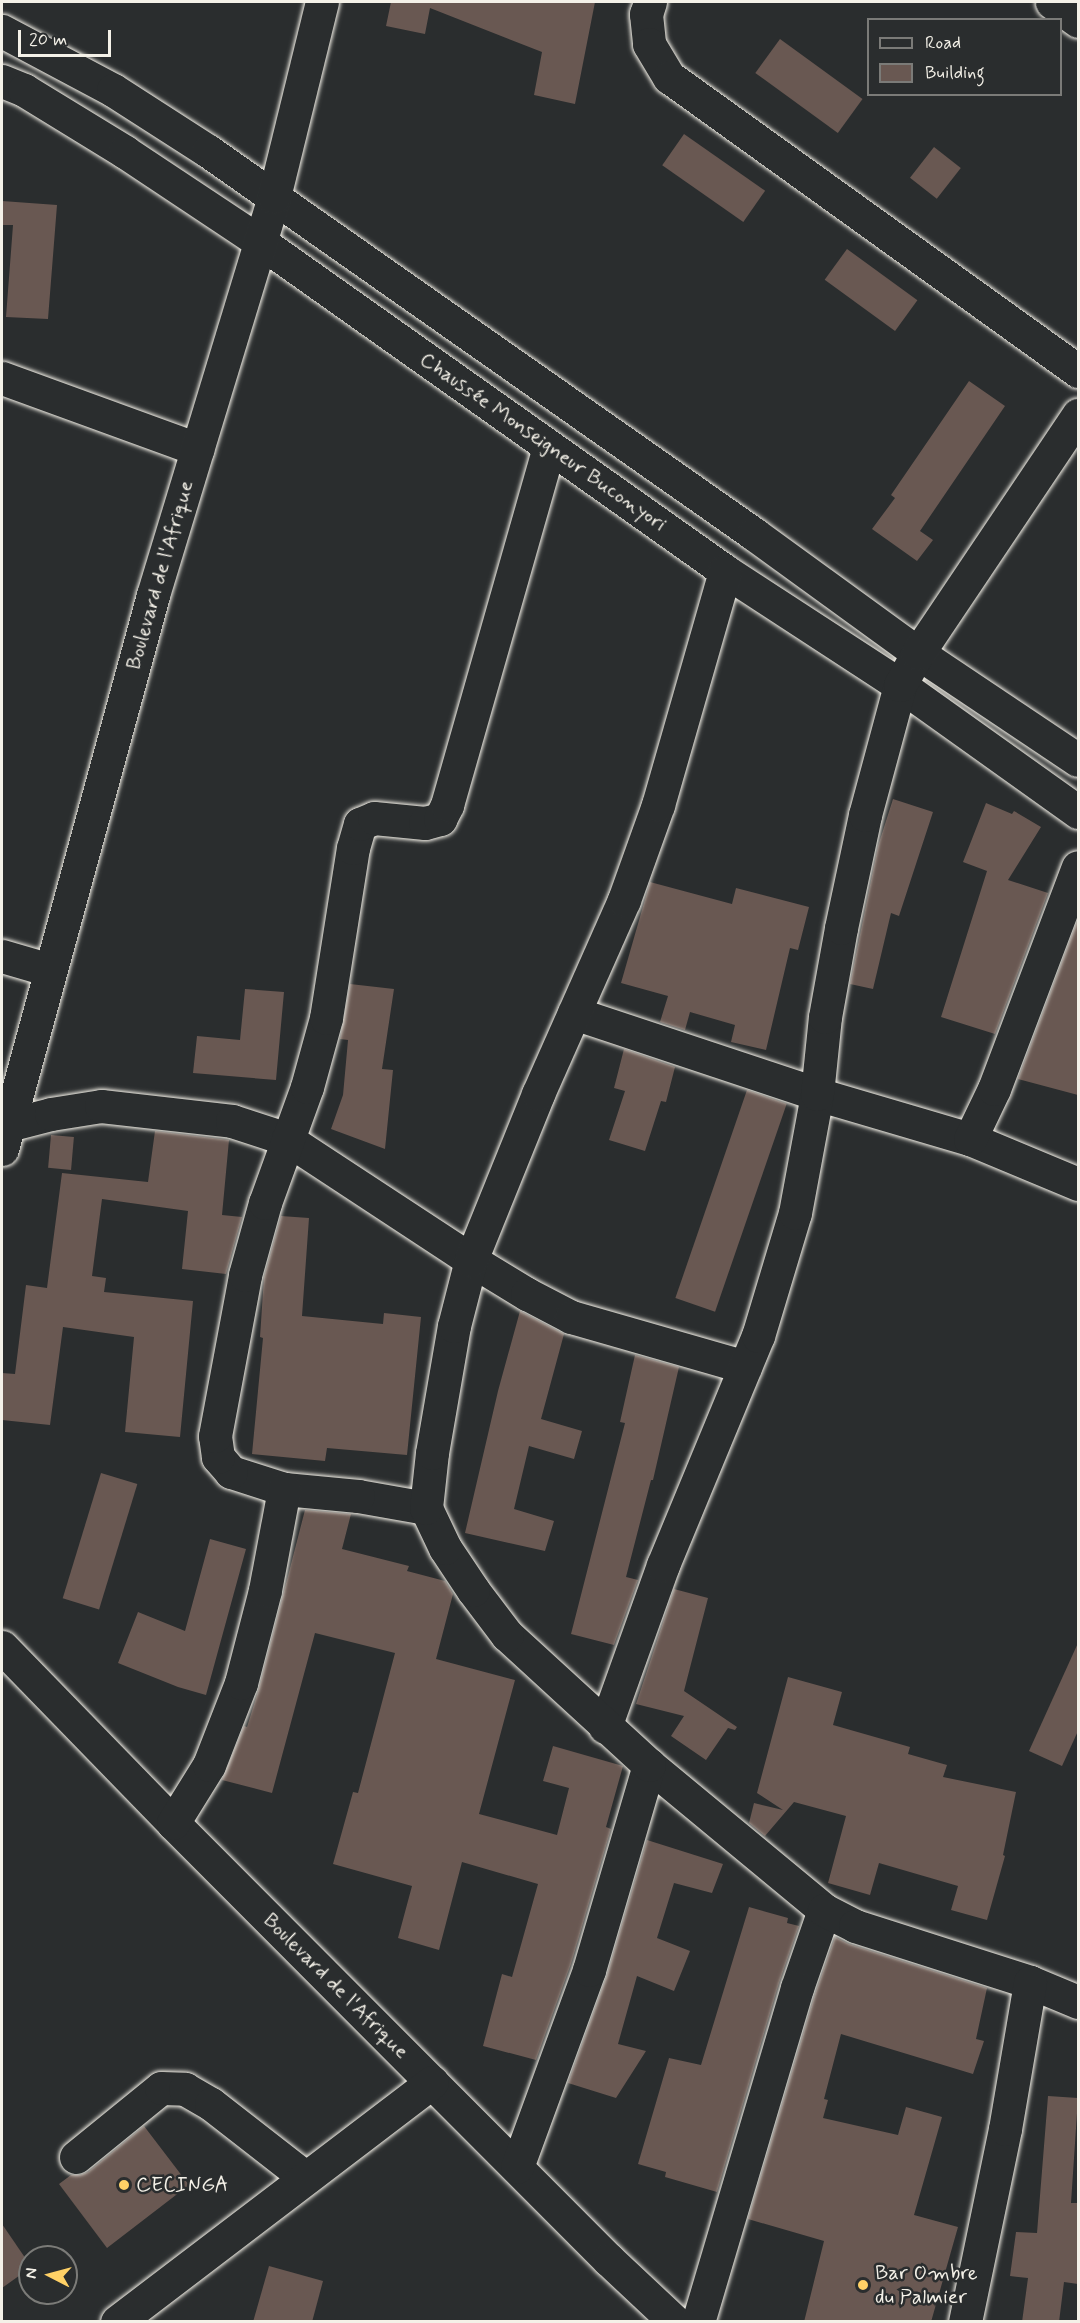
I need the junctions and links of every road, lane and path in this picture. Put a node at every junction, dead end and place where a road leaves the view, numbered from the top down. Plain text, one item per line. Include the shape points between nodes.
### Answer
1 (322, 2) edge
2 (650, 2) edge
3 (1052, 2) edge
4 (1078, 21) edge
5 (2, 31) edge
6 (2, 81) edge
7 (274, 197) junction
8 (259, 241) junction
9 (1078, 371) edge
10 (2, 378) edge
11 (1078, 415) edge
12 (549, 447) junction
13 (197, 449) junction
14 (725, 571) junction
15 (918, 653) junction
16 (900, 685) junction
17 (1078, 760) edge
18 (1078, 812) edge
19 (1078, 867) edge
20 (2, 956) edge
21 (50, 970) junction
22 (574, 1013) junction
23 (817, 1094) junction
24 (4, 1135) edge
25 (287, 1139) junction
26 (970, 1139) junction
27 (1078, 1184) edge
28 (471, 1260) junction
29 (745, 1367) junction
30 (284, 1489) junction
31 (426, 1508) junction
32 (2, 1647) edge
33 (605, 1727) junction
34 (649, 1765) junction
35 (173, 1823) junction
36 (824, 1910) junction
37 (1030, 1982) junction
38 (1078, 2002) edge
39 (432, 2082) junction
40 (76, 2157) dead end
41 (517, 2167) junction
42 (306, 2178) junction
43 (117, 2322) edge
44 (675, 2322) edge
45 (698, 2322) edge
46 (965, 2322) edge

1 - 7 street, Boulevard de l'Afrique
2 - 9 street via 646,14 649,45 669,77
3 - 4 street
5 - 7 street via 113,90
6 - 8 street, Chaussée Monseigneur Buconyori via 24,90 125,152
7 - 8 street, Boulevard de l'Afrique
7 - 15 street
8 - 12 street, Chaussée Monseigneur Buconyori
8 - 13 street, Boulevard de l'Afrique
10 - 13 street
11 - 15 street
12 - 14 street, Chaussée Monseigneur Buconyori
12 - 25 street via 447,806 440,819 425,823 374,818 360,824 327,1018
13 - 21 street, Boulevard de l'Afrique
14 - 16 street, Chaussée Monseigneur Buconyori
14 - 22 street via 658,805 624,900
15 - 16 street
15 - 17 street
16 - 18 street, Chaussée Monseigneur Buconyori
16 - 23 street via 865,814 844,916 825,1017
19 - 26 street via 994,1089
20 - 21 street
21 - 24 street, Boulevard de l'Afrique
22 - 23 street
22 - 28 street
23 - 26 street
23 - 29 street via 795,1213
24 - 25 street via 101,1106 232,1121
25 - 28 street
25 - 30 street via 245,1275 215,1436 218,1456 231,1472
26 - 27 street
28 - 29 street via 571,1317
28 - 31 street via 454,1326
29 - 33 street via 663,1565
30 - 31 street
30 - 35 street via 265,1590 241,1683 209,1765
31 - 33 street via 445,1548 507,1635
32 - 35 street, Boulevard de l'Afrique
33 - 34 street
34 - 36 street
34 - 41 street via 589,1970
35 - 39 street, Boulevard de l'Afrique
36 - 37 street via 855,1926
36 - 45 street
37 - 38 street
37 - 46 street via 1005,2129
39 - 41 street, Boulevard de l'Afrique
39 - 42 street
40 - 42 street via 161,2088 185,2089 211,2104
41 - 44 street, Boulevard de l'Afrique
42 - 43 street

